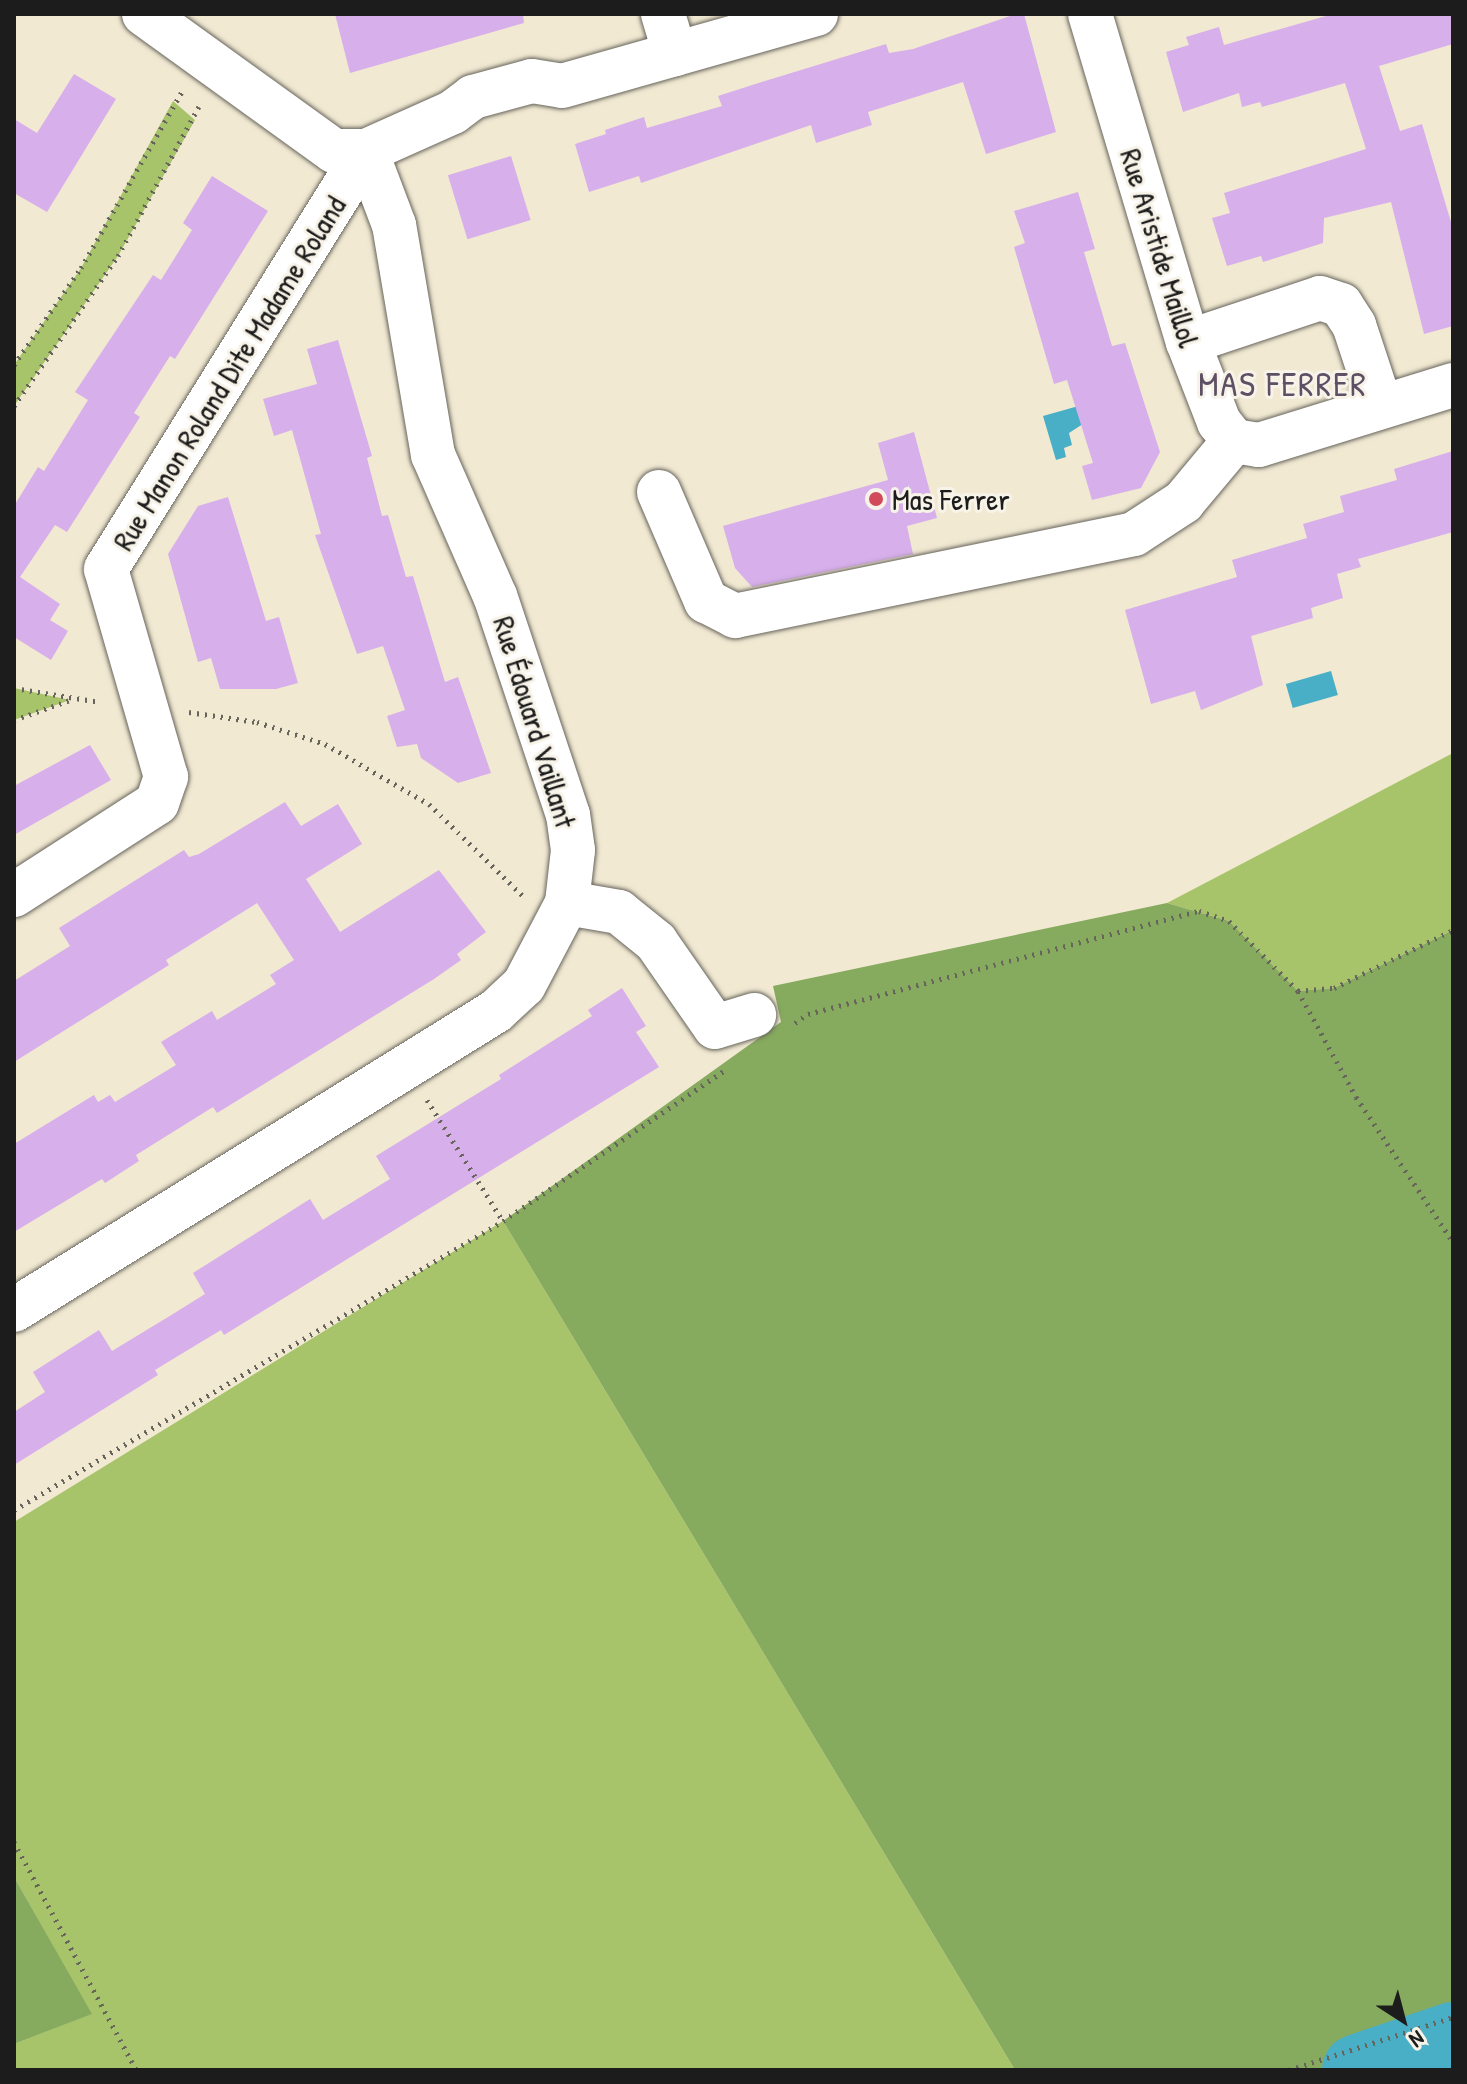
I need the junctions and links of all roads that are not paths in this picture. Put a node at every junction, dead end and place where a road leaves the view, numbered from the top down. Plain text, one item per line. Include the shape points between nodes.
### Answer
1 (144, 14) edge
2 (816, 14) edge
3 (1096, 16) edge
4 (669, 34) edge
5 (366, 151) junction
6 (1188, 342) junction
7 (1453, 385) edge
8 (1381, 407) junction
9 (1234, 441) junction
10 (659, 492) dead end
11 (14, 895) edge
12 (567, 903) junction
13 (769, 1023) road end
14 (14, 1310) edge

1 - 5 street via 334,151
2 - 4 street
3 - 6 street, Rue Aristide Maillol
4 - 5 street via 562,86 532,81 473,97 453,112
5 - 11 street, Rue Manon Roland Dite Madame Roland via 106,569 166,777 157,803
5 - 12 street, Rue Édouard Vaillant via 394,225 433,455 495,596 568,815 573,850
6 - 8 street via 1320,298 1341,305 1354,325
6 - 9 street, Rue Aristide Maillol via 1219,422
7 - 8 street
8 - 9 street via 1259,445
9 - 10 street via 1183,502 1134,534 735,616 706,601
12 - 13 street via 619,912 656,942 715,1027
12 - 14 street, Rue Édouard Vaillant via 524,985 496,1011

